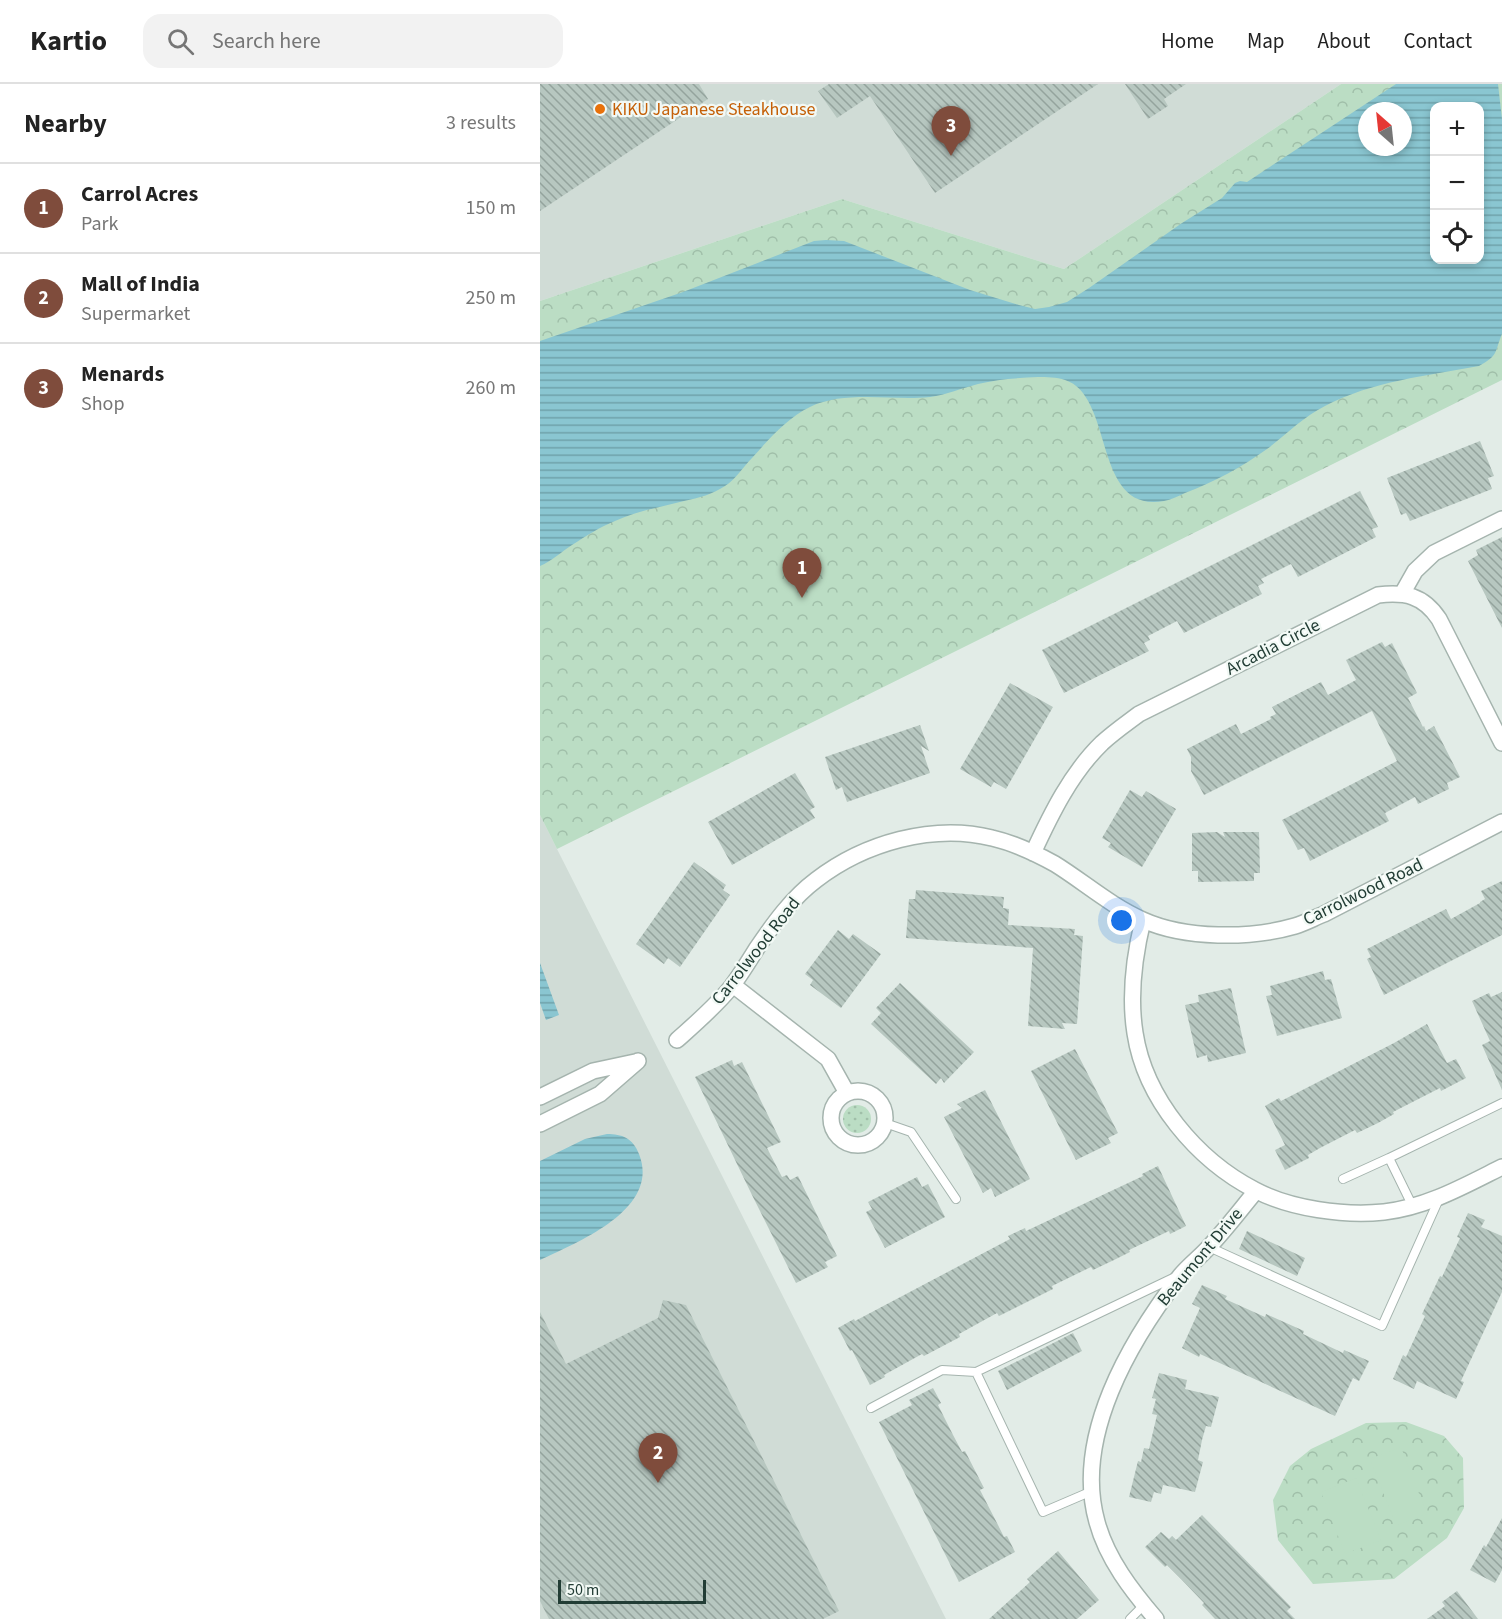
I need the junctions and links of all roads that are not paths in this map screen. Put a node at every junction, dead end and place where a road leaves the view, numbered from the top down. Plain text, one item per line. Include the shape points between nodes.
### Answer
1 (1502, 519) edge
2 (1402, 594) junction
3 (1502, 743) edge
4 (1502, 822) edge
5 (1033, 853) junction
6 (1143, 920) junction
7 (733, 985) junction
8 (677, 1040) dead end
9 (847, 1093) junction
10 (540, 1097) edge
11 (1502, 1103) edge
12 (885, 1123) junction
13 (540, 1124) edge
14 (1389, 1158) junction
15 (1502, 1167) edge
16 (1343, 1179) dead end
17 (1256, 1191) junction
18 (1439, 1197) junction
19 (956, 1199) dead end
20 (1413, 1207) junction
21 (1209, 1246) junction
22 (1182, 1274) junction
23 (976, 1372) junction
24 (871, 1408) dead end
25 (1092, 1491) junction
26 (1144, 1605) junction
27 (1130, 1619) edge
28 (1156, 1619) edge

1 - 2 street via 1434,553 1415,571
2 - 3 street via 1432,608
2 - 5 street, Arcadia Circle via 1378,595 1139,714 1102,743 1078,771
4 - 6 street, Carrolwood Road via 1296,926 1229,936 1167,928
5 - 6 street, Carrolwood Road
5 - 7 street, Carrolwood Road via 993,838 944,833 918,836 863,852 817,879 793,900
6 - 17 street via 1132,998 1135,1034 1151,1082 1185,1136 1224,1171
7 - 8 street, Carrolwood Road
7 - 9 street via 828,1059
9 - 12 street via 872,1094 883,1107
9 - 12 street via 833,1105 830,1114 840,1139 848,1144 867,1144
10 - 13 street via 593,1071 638,1061 600,1094
11 - 14 lane
12 - 19 lane via 911,1132
14 - 16 lane
14 - 20 lane
15 - 18 street
17 - 20 street via 1312,1208 1346,1213
17 - 21 street, Beaumont Drive
18 - 20 street
18 - 21 lane via 1382,1326
21 - 22 street, Beaumont Drive
22 - 23 lane
22 - 25 street, Beaumont Drive via 1146,1324 1104,1410 1093,1454
23 - 24 lane via 942,1370
23 - 25 lane via 1043,1512
25 - 26 street, Beaumont Drive via 1097,1523 1109,1552
26 - 27 lane
26 - 28 street, Beaumont Drive

